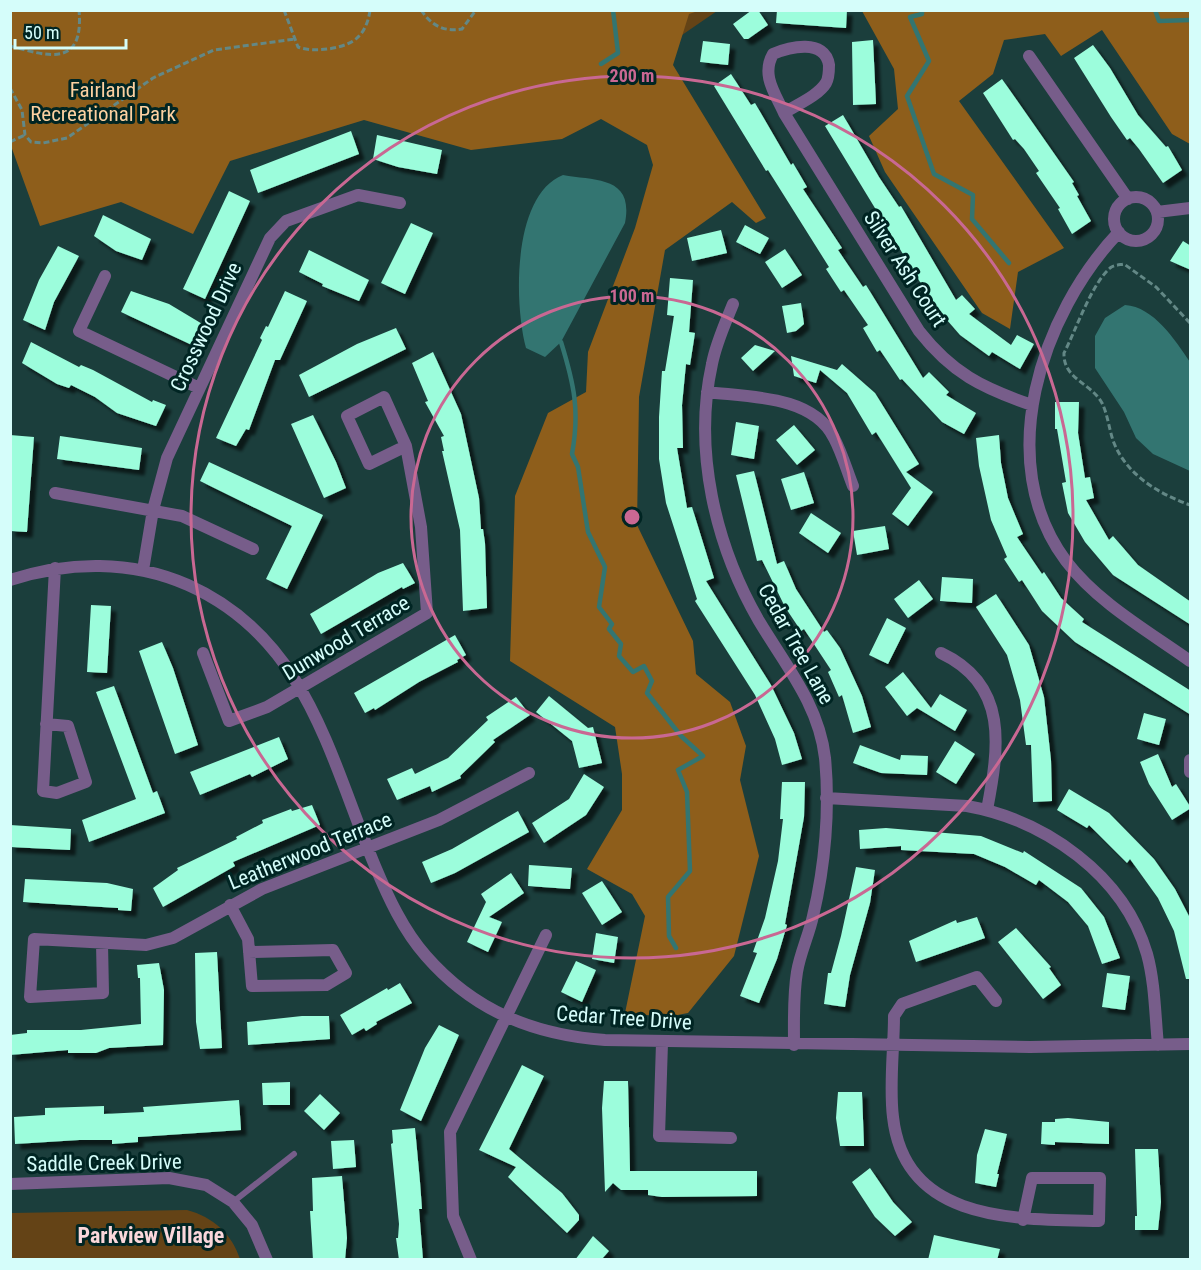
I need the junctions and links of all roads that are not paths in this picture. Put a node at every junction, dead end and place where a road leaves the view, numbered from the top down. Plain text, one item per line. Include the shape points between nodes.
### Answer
1 (1029, 56) dead end
2 (784, 113) junction
3 (1128, 199) junction
4 (400, 203) dead end
5 (1191, 208) edge
6 (1157, 212) junction
7 (1119, 232) junction
8 (105, 276) dead end
9 (733, 304) dead end
10 (199, 388) junction
11 (707, 392) junction
12 (1032, 405) junction
13 (406, 446) junction
14 (853, 486) dead end
15 (56, 493) dead end
16 (153, 510) junction
17 (253, 549) dead end
18 (56, 568) junction
19 (143, 570) junction
20 (10, 580) edge
21 (203, 653) dead end
22 (940, 653) dead end
23 (1191, 661) edge
24 (302, 687) junction
25 (46, 724) junction
26 (1191, 760) edge
27 (1191, 772) edge
28 (529, 773) dead end
29 (826, 798) junction
30 (987, 810) junction
31 (368, 849) junction
32 (230, 905) junction
33 (546, 935) dead end
34 (102, 943) junction
35 (249, 952) junction
36 (996, 1001) dead end
37 (504, 1017) junction
38 (662, 1042) junction
39 (1191, 1044) edge
40 (794, 1045) junction
41 (1158, 1045) junction
42 (894, 1046) junction
43 (731, 1138) dead end
44 (294, 1154) dead end
45 (10, 1184) edge
46 (233, 1202) junction
47 (1023, 1220) junction
48 (267, 1260) edge
49 (471, 1260) edge

1 - 3 street
2 - 2 street, Silver Ash Court via 768,77 769,61 773,54 797,46 818,50 829,63 827,81
2 - 12 street, Silver Ash Court via 933,349 970,379 993,392
3 - 6 street via 1143,198
3 - 7 street via 1115,213
4 - 10 street, Crosswood Drive via 358,195 276,228
5 - 6 street
6 - 7 street via 1158,222 1149,237 1135,241
7 - 12 street via 1077,283 1045,357
8 - 10 street via 79,331
9 - 11 street, Cedar Tree Lane via 712,363
10 - 16 street, Crosswood Drive via 167,458
11 - 14 street via 776,401 796,406 812,416 834,437
11 - 29 street, Cedar Tree Lane via 705,448 716,512 744,591 808,700 824,757
12 - 23 street via 1029,460 1033,490 1066,562 1111,605
13 - 13 street, Dunwood Terrace via 384,397 347,416 369,464
13 - 24 street, Dunwood Terrace via 421,527 427,613
15 - 16 street
16 - 17 street via 182,516
16 - 19 street, Crosswood Drive
18 - 19 street, Cedar Tree Drive via 114,566
18 - 20 street, Cedar Tree Drive
18 - 25 street
19 - 24 street, Cedar Tree Drive via 177,580 234,610 260,632
21 - 24 street, Dunwood Terrace via 229,721 267,707
22 - 30 street via 974,673 991,705 997,748
24 - 31 street, Cedar Tree Drive
25 - 25 street via 42,791 57,793 86,782 68,726
26 - 27 street
28 - 31 street, Leatherwood Terrace via 439,820
29 - 30 street
29 - 40 street, Cedar Tree Lane via 818,894 795,989
30 - 41 street via 1045,835 1094,869 1112,887 1147,954
31 - 32 street, Leatherwood Terrace
31 - 37 street, Cedar Tree Drive via 405,929 425,956 465,992
32 - 34 street, Leatherwood Terrace via 159,943
32 - 35 street via 248,939
33 - 37 street
34 - 34 street, Leatherwood Terrace via 34,939 30,997 103,993
35 - 35 street via 252,986 327,985 346,973 333,950
36 - 42 street via 977,977 902,1004 894,1016
37 - 38 street, Cedar Tree Drive via 566,1037
37 - 49 street via 450,1132 453,1216
38 - 40 street, Cedar Tree Drive
38 - 43 street via 659,1136
39 - 41 street, Cedar Tree Drive
40 - 42 street, Cedar Tree Drive
41 - 42 street, Cedar Tree Drive
42 - 47 street via 892,1115 902,1156 913,1174 959,1206
44 - 46 lane
45 - 46 street, Saddle Creek Drive via 170,1178 206,1185
46 - 48 street, Saddle Creek Drive via 252,1225
47 - 47 street via 1099,1221 1100,1178 1032,1178

